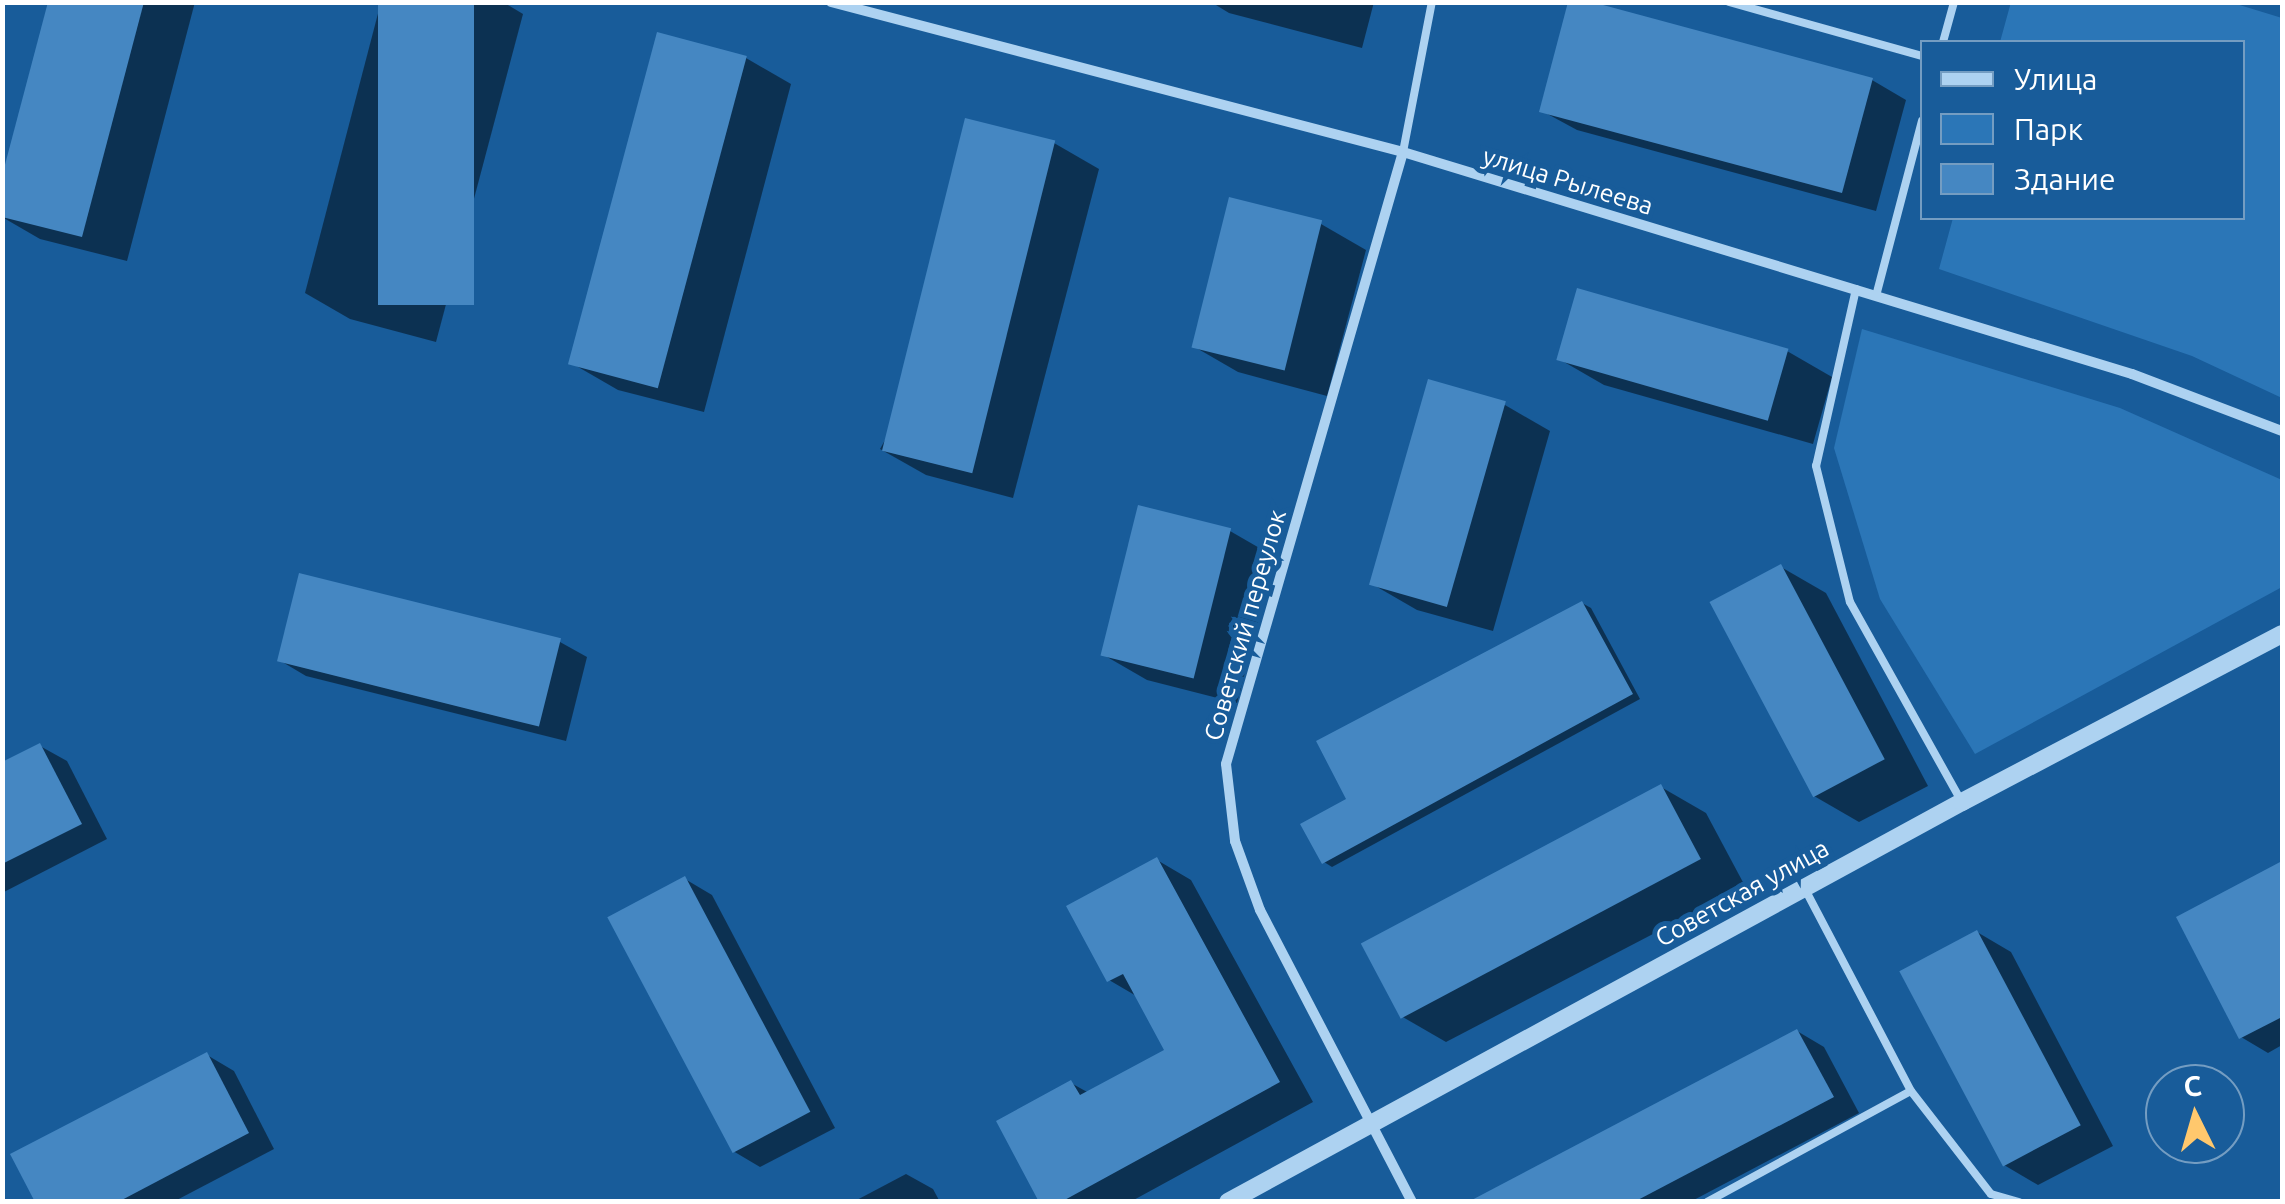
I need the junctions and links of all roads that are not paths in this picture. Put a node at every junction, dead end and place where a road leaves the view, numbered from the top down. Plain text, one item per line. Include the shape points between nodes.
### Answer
1 (832, 2) edge
2 (1432, 2) edge
3 (1729, 2) edge
4 (1954, 2) edge
5 (1944, 40) edge
6 (1920, 55) edge
7 (1920, 130) edge
8 (1403, 152) junction
9 (1856, 290) junction
10 (1876, 296) junction
11 (2282, 431) edge
12 (2282, 634) edge
13 (1962, 802) junction
14 (1804, 888) junction
15 (1911, 1091) junction
16 (1370, 1124) junction
17 (1228, 1202) edge
18 (1412, 1202) edge
19 (1707, 1202) edge
20 (2019, 1202) edge

1 - 8 street, улица Рылеева
2 - 8 lane
3 - 6 lane
4 - 5 lane
7 - 10 lane
8 - 9 street, улица Рылеева
8 - 16 street, Советский переулок via 1226,764 1234,841 1260,910
9 - 10 street, улица Рылеева
9 - 13 lane via 1816,466 1850,602
10 - 11 street, улица Рылеева via 2132,374
12 - 13 street, Советская улица
13 - 14 street, Советская улица
14 - 15 lane
14 - 16 street, Советская улица
15 - 19 lane
15 - 20 lane via 1990,1194
16 - 17 street, Советская улица
16 - 18 street, Советский переулок

